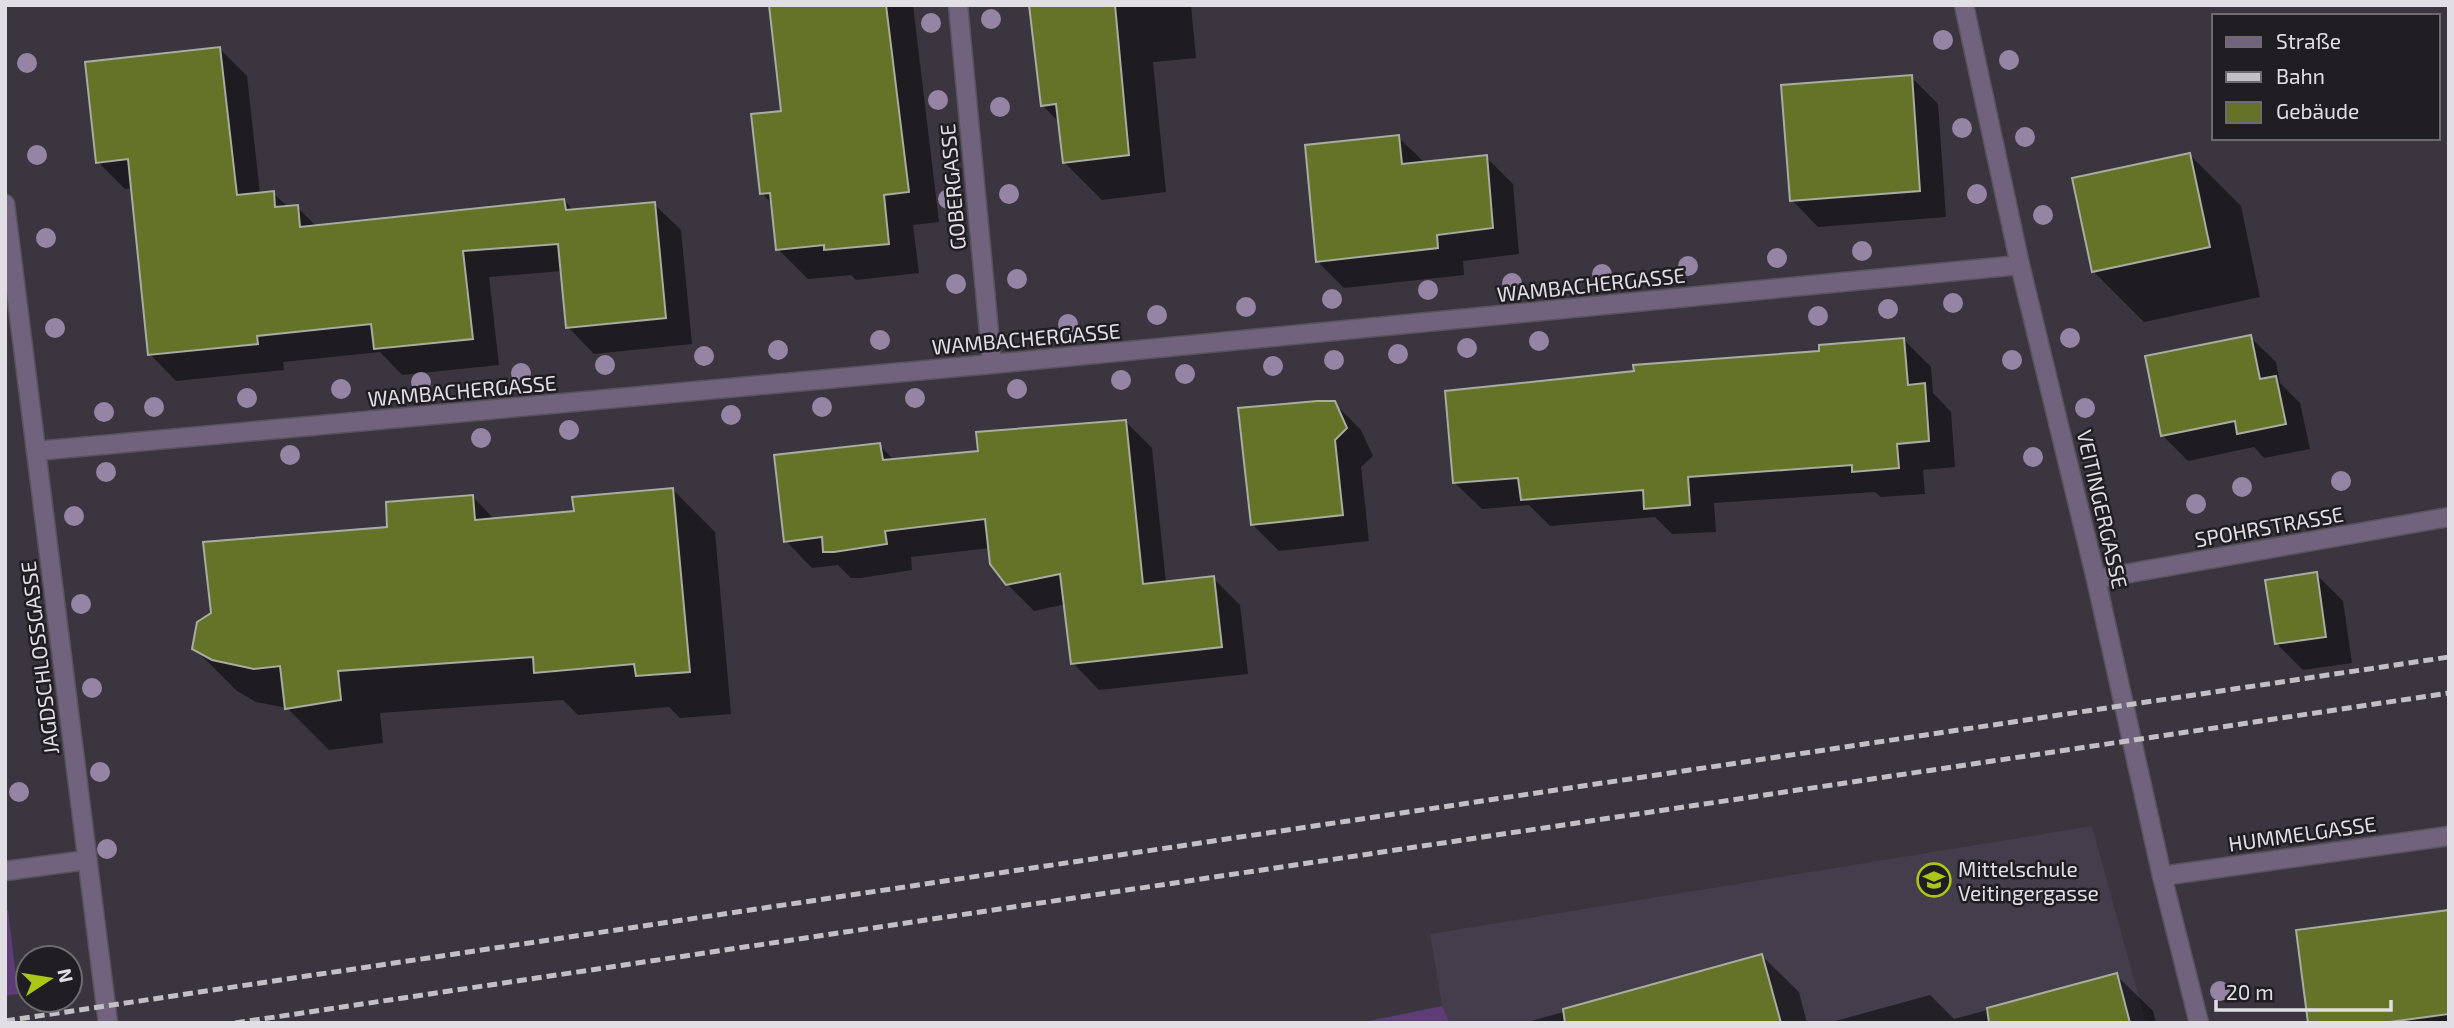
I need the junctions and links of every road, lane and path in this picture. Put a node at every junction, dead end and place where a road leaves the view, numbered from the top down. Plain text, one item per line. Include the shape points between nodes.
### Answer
1 (958, 5) edge
2 (1964, 5) edge
3 (5, 204) edge
4 (2020, 265) junction
5 (992, 364) junction
6 (37, 451) junction
7 (2449, 517) edge
8 (2096, 579) junction
9 (2449, 836) edge
10 (87, 860) junction
11 (5, 871) edge
12 (2162, 876) junction
13 (108, 1023) edge
14 (2199, 1023) edge

1 - 5 street, GOBERGASSE
2 - 4 street, VEITINGERGASSE
3 - 6 street, JAGDSCHLOSSGASSE
4 - 5 street, WAMBACHERGASSE
4 - 8 street, VEITINGERGASSE
5 - 6 street, WAMBACHERGASSE
6 - 10 street, JAGDSCHLOSSGASSE
7 - 8 street, SPOHRSTRASSE
8 - 12 street, VEITINGERGASSE
9 - 12 street, HUMMELGASSE
10 - 11 street
10 - 13 street, JAGDSCHLOSSGASSE
12 - 14 street, VEITINGERGASSE

